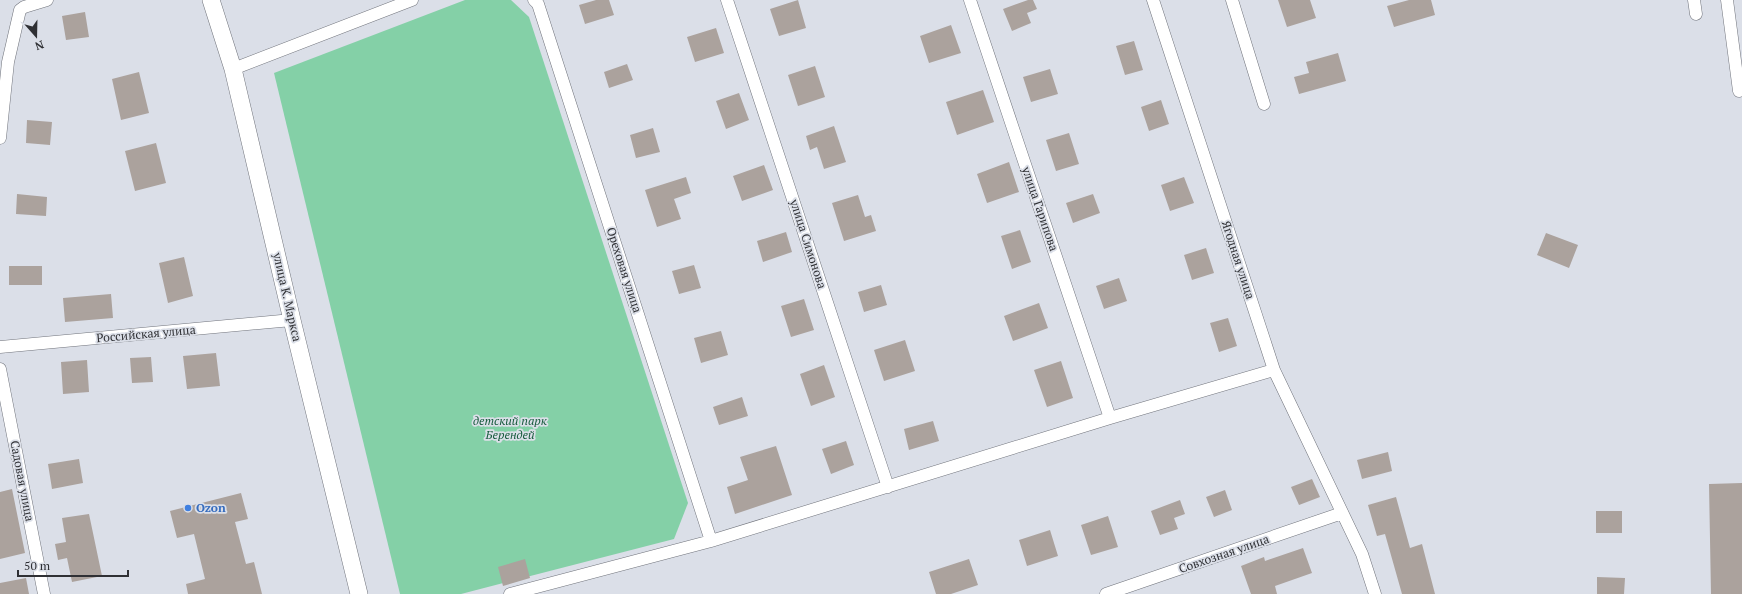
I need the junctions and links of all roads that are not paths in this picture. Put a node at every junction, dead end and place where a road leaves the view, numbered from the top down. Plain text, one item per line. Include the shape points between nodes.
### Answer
1 (47, 0) edge
2 (212, 0) edge
3 (412, 0) edge
4 (534, 0) edge
5 (728, 0) edge
6 (970, 0) edge
7 (1153, 0) edge
8 (1232, 0) edge
9 (1694, 0) edge
10 (1727, 0) edge
11 (1696, 14) dead end
12 (233, 69) junction
13 (1739, 91) dead end
14 (1264, 104) dead end
15 (0, 138) edge
16 (292, 320) junction
17 (0, 347) edge
18 (0, 368) edge
19 (1274, 370) junction
20 (1110, 418) junction
21 (888, 487) junction
22 (1342, 513) junction
23 (711, 541) junction
24 (44, 594) edge
25 (359, 594) edge
26 (510, 594) edge
27 (1106, 594) edge
28 (1375, 594) edge

1 - 15 street via 20,10 8,62
2 - 12 main road, улица К. Маркса
3 - 12 street
4 - 23 street, Ореховая улица via 538,4
5 - 21 street, улица Симонова
6 - 20 street, улица Гарипова
7 - 19 street, Ягодная улица
8 - 14 street
9 - 11 street
10 - 13 street
12 - 16 main road, улица К. Маркса
16 - 17 street, Российская улица
16 - 25 main road, улица К. Маркса
18 - 24 street, Садовая улица
19 - 20 street
19 - 22 street, Ягодная улица
20 - 21 street
21 - 23 street
22 - 27 street, Совхозная улица
22 - 28 street, Ягодная улица via 1362,554
23 - 26 street

